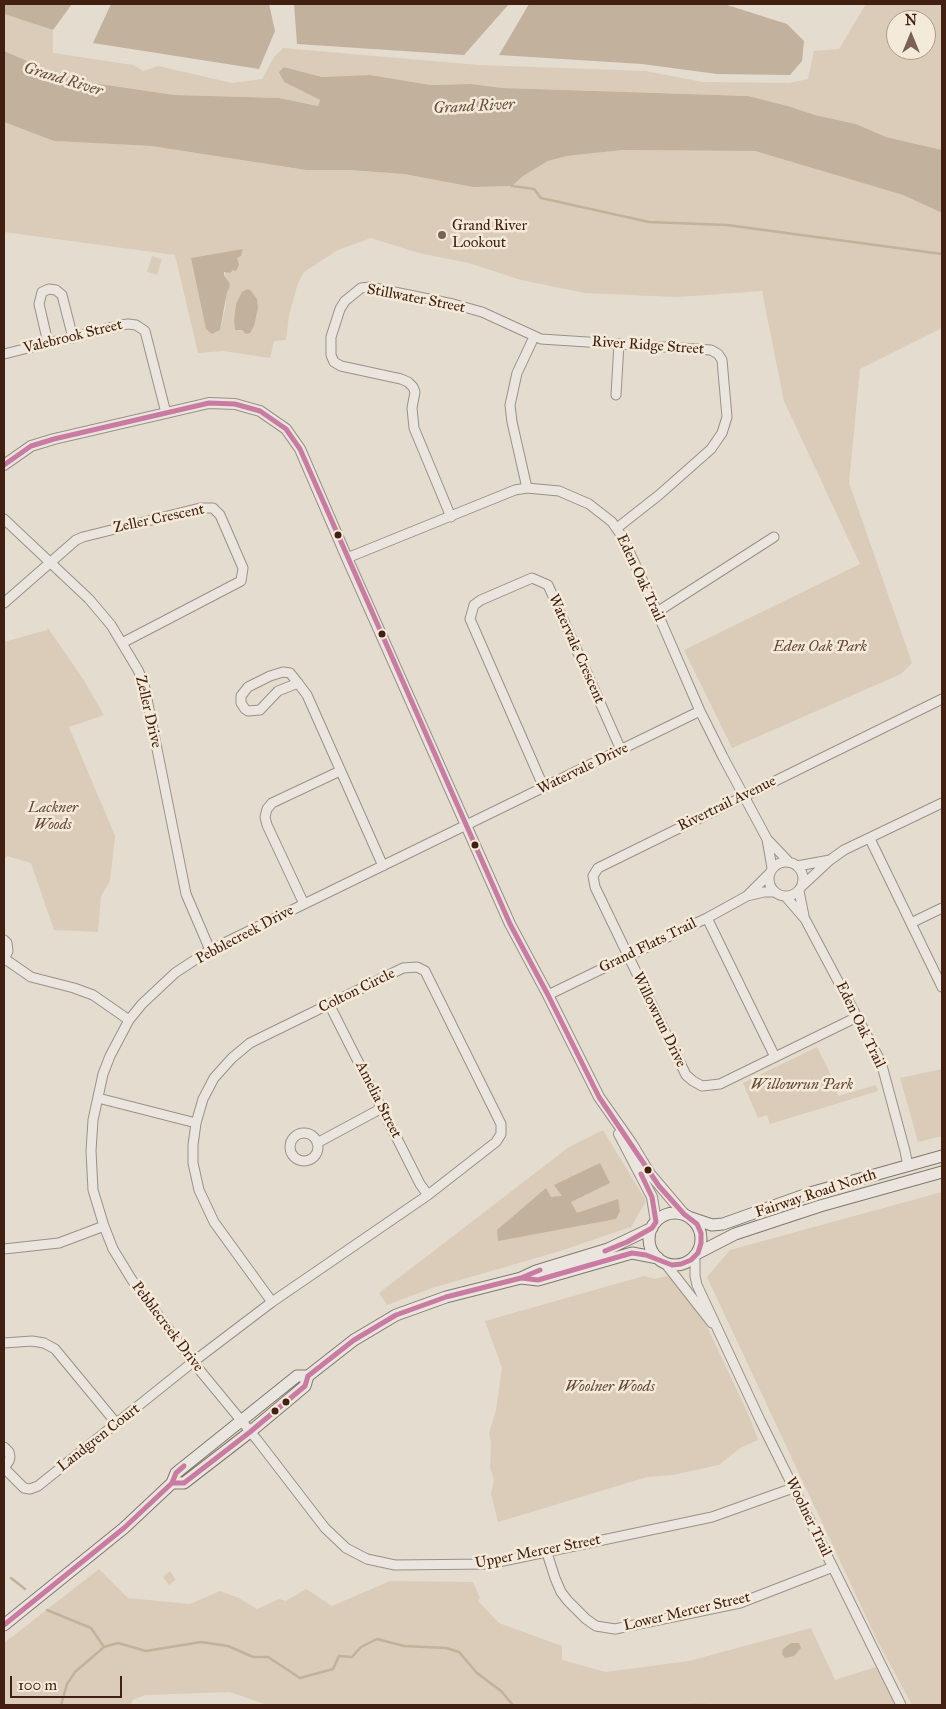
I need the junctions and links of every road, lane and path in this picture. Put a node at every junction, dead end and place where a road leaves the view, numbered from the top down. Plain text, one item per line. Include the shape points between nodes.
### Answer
1 (534, 337) junction
2 (73, 338) junction
3 (48, 343) junction
4 (619, 344) junction
5 (4, 354) edge
6 (616, 395) dead end
7 (166, 413) junction
8 (4, 465) edge
9 (527, 488) junction
10 (451, 517) junction
11 (4, 519) edge
12 (617, 528) junction
13 (774, 537) dead end
14 (347, 558) junction
15 (51, 563) junction
16 (4, 603) edge
17 (657, 612) junction
18 (122, 643) junction
19 (298, 683) junction
20 (942, 699) edge
21 (700, 711) junction
22 (621, 750) junction
23 (340, 771) junction
24 (544, 788) junction
25 (743, 796) junction
26 (942, 803) edge
27 (466, 826) junction
28 (767, 839) junction
29 (870, 839) junction
30 (830, 860) junction
31 (793, 864) junction
32 (383, 866) junction
33 (771, 871) junction
34 (801, 889) junction
35 (774, 892) junction
36 (747, 896) junction
37 (786, 897) junction
38 (304, 904) junction
39 (942, 908) edge
40 (707, 918) junction
41 (805, 919) junction
42 (911, 923) junction
43 (4, 940) edge
44 (210, 950) junction
45 (628, 956) junction
46 (4, 959) edge
47 (942, 987) edge
48 (548, 995) junction
49 (329, 1004) junction
50 (857, 1017) junction
51 (129, 1020) junction
52 (775, 1057) junction
53 (98, 1098) junction
54 (382, 1108) junction
55 (610, 1114) junction
56 (196, 1123) junction
57 (318, 1143) dead end
58 (942, 1156) edge
59 (908, 1166) junction
60 (942, 1172) edge
61 (428, 1194) junction
62 (687, 1216) junction
63 (654, 1225) junction
64 (104, 1226) junction
65 (4, 1249) edge
66 (696, 1254) junction
67 (662, 1261) junction
68 (522, 1278) junction
69 (272, 1302) junction
70 (717, 1328) junction
71 (4, 1344) edge
72 (193, 1362) junction
73 (117, 1424) junction
74 (246, 1426) junction
75 (4, 1447) edge
76 (4, 1468) edge
77 (793, 1488) junction
78 (547, 1553) junction
79 (833, 1567) junction
80 (4, 1625) edge
81 (901, 1705) edge

1 - 4 street, River Ridge Street
1 - 9 street via 517,373 510,405
1 - 10 street, Stillwater Street via 482,312 370,287 354,293 340,309 331,337 334,362 348,369 408,382 413,387 414,428
2 - 3 street, Valebrook Street
2 - 3 street via 62,295 49,289 42,292 38,304
2 - 7 street, Valebrook Street via 128,324 142,328
3 - 5 street, Valebrook Street
4 - 6 street
4 - 12 street, River Ridge Street via 710,350 718,354 722,360 727,417 722,433 710,449
7 - 8 street via 31,446
7 - 14 street via 209,403 235,404 260,411 286,429 300,449
9 - 10 street, Eden Oak Trail
9 - 12 street, Eden Oak Trail via 559,491 575,497 589,504
10 - 14 street, Eden Oak Trail
11 - 15 street, Zeller Drive
12 - 17 street, Eden Oak Trail
13 - 17 street
14 - 27 street
15 - 16 street
15 - 18 street, Zeller Drive via 89,599
15 - 18 street, Zeller Crescent via 76,540 91,534 200,508 213,508 220,516 243,568 241,581
17 - 21 street, Eden Oak Trail
18 - 44 street, Zeller Drive via 144,684 186,894
19 - 19 street via 290,673 270,676 248,686 241,696 241,703 248,711 260,710 278,691
19 - 23 street via 307,695
20 - 25 street, Rivertrail Avenue
21 - 22 street, Watervale Drive
21 - 25 street, Eden Oak Trail
22 - 24 street, Watervale Drive
22 - 24 street, Watervale Crescent via 548,584 532,578 481,600 474,605 470,619
23 - 32 street
23 - 38 street via 272,803 267,809 266,825
24 - 27 street, Watervale Drive
25 - 28 street, Eden Oak Trail
25 - 45 street, Rivertrail Avenue via 598,868 594,876 595,887
26 - 29 street
27 - 32 street, Pebblecreek Drive
27 - 48 street via 510,924
28 - 31 street, Eden Oak Trail
28 - 33 street, Eden Oak Trail
29 - 30 street
29 - 42 street
30 - 31 street
30 - 34 street
31 - 33 street via 777,864
31 - 34 street via 803,875
32 - 38 street, Pebblecreek Drive
33 - 35 street via 769,884
33 - 36 street, Grand Flats Trail
34 - 37 street
34 - 41 street, Eden Oak Trail
35 - 36 street, Grand Flats Trail
35 - 37 street
36 - 40 street, Grand Flats Trail
37 - 41 street, Eden Oak Trail
38 - 44 street, Pebblecreek Drive
39 - 42 street
40 - 45 street, Grand Flats Trail
40 - 52 street
41 - 50 street, Eden Oak Trail
42 - 47 street
43 - 46 street via 8,947
44 - 51 street, Pebblecreek Drive via 163,983
45 - 48 street, Grand Flats Trail
45 - 52 street, Willowrun Drive via 686,1075 693,1081 702,1086 720,1084
46 - 51 street via 30,977 84,991
48 - 55 street
49 - 54 street, Amelia Street
49 - 56 street, Colton Circle via 250,1043 232,1058 214,1078
49 - 61 street, Colton Circle via 403,968 417,967 425,971 501,1124 501,1134 496,1142
50 - 52 street, Willowrun Drive
50 - 59 street, Eden Oak Trail via 881,1062
51 - 53 street, Pebblecreek Drive via 110,1056
53 - 56 street
53 - 64 street, Pebblecreek Drive via 92,1120 90,1151 93,1190
54 - 57 street
54 - 61 street, Amelia Street
55 - 62 street via 659,1186
55 - 63 street via 652,1197
56 - 69 street, Colton Circle via 193,1164 205,1206
58 - 59 main road, Fairway Road North
59 - 62 main road, Fairway Road North via 810,1193 723,1224 712,1225
60 - 66 main road, Fairway Road North via 735,1234
61 - 69 street, Colton Circle
62 - 63 main road via 672,1213
62 - 66 main road via 697,1224 701,1233
63 - 67 main road via 649,1241 651,1249
63 - 68 main road via 616,1246
64 - 65 street via 59,1243
64 - 72 street, Pebblecreek Drive via 113,1250 132,1280
66 - 67 main road via 681,1264
66 - 70 street, Woolner Trail via 697,1285
67 - 68 main road via 632,1253 538,1280
67 - 70 street, Woolner Trail
68 - 74 main road via 446,1297 396,1315 354,1340 308,1376 305,1386
69 - 72 street, Colton Circle
70 - 77 street, Woolner Trail
71 - 73 street via 32,1341 55,1349
72 - 73 street, Landgren Court
72 - 74 street, Pebblecreek Drive
73 - 76 street, Landgren Court via 38,1486 24,1488
74 - 78 street, Upper Mercer Street via 330,1534 346,1548 366,1558 395,1565 461,1566
74 - 80 main road via 184,1484 172,1483 124,1528
75 - 76 street, Landgren Court via 10,1457
77 - 78 street, Upper Mercer Street via 712,1517
77 - 79 street, Woolner Trail
78 - 79 street, Lower Mercer Street via 561,1592 568,1601 596,1626 615,1629 740,1602
79 - 81 street, Woolner Trail

